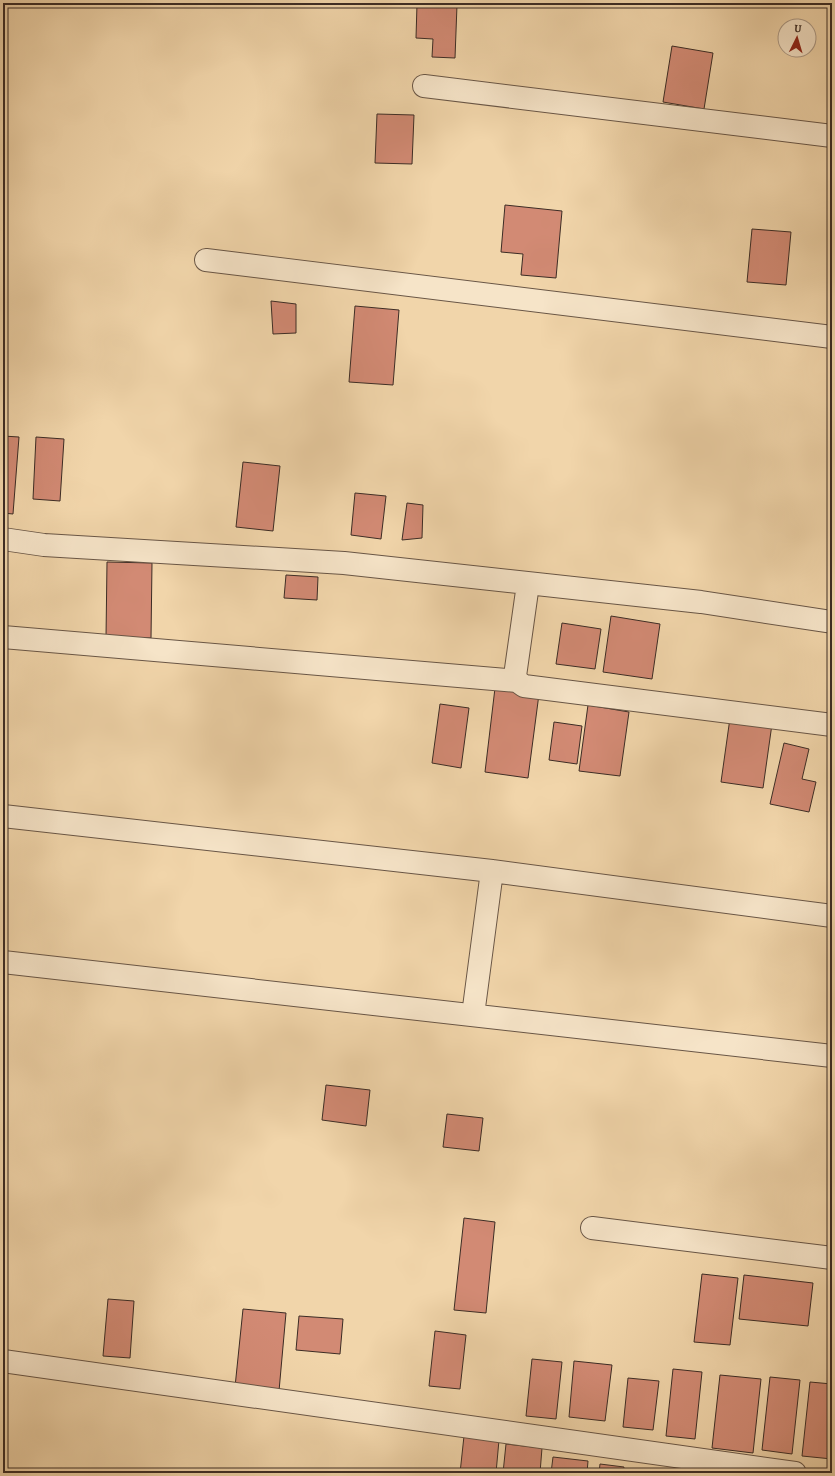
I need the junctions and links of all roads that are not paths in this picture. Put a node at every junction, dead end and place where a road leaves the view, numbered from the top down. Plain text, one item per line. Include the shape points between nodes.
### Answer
1 (424, 86) dead end
2 (832, 136) edge
3 (206, 260) dead end
4 (832, 337) edge
5 (3, 539) edge
6 (528, 584) junction
7 (832, 622) edge
8 (3, 637) edge
9 (517, 681) junction
10 (832, 725) edge
11 (3, 816) edge
12 (492, 871) junction
13 (832, 916) edge
14 (3, 962) edge
15 (473, 1015) junction
16 (832, 1056) edge
17 (592, 1228) dead end
18 (832, 1258) edge
19 (3, 1361) edge
20 (795, 1473) edge

1 - 2 street
3 - 4 street
5 - 6 street via 44,545 344,562
6 - 7 street via 702,602
6 - 9 street via 515,676
8 - 9 street
9 - 10 street via 524,686 537,688
11 - 12 street
12 - 13 street
12 - 15 street
14 - 15 street
15 - 16 street
17 - 18 street
19 - 20 street

